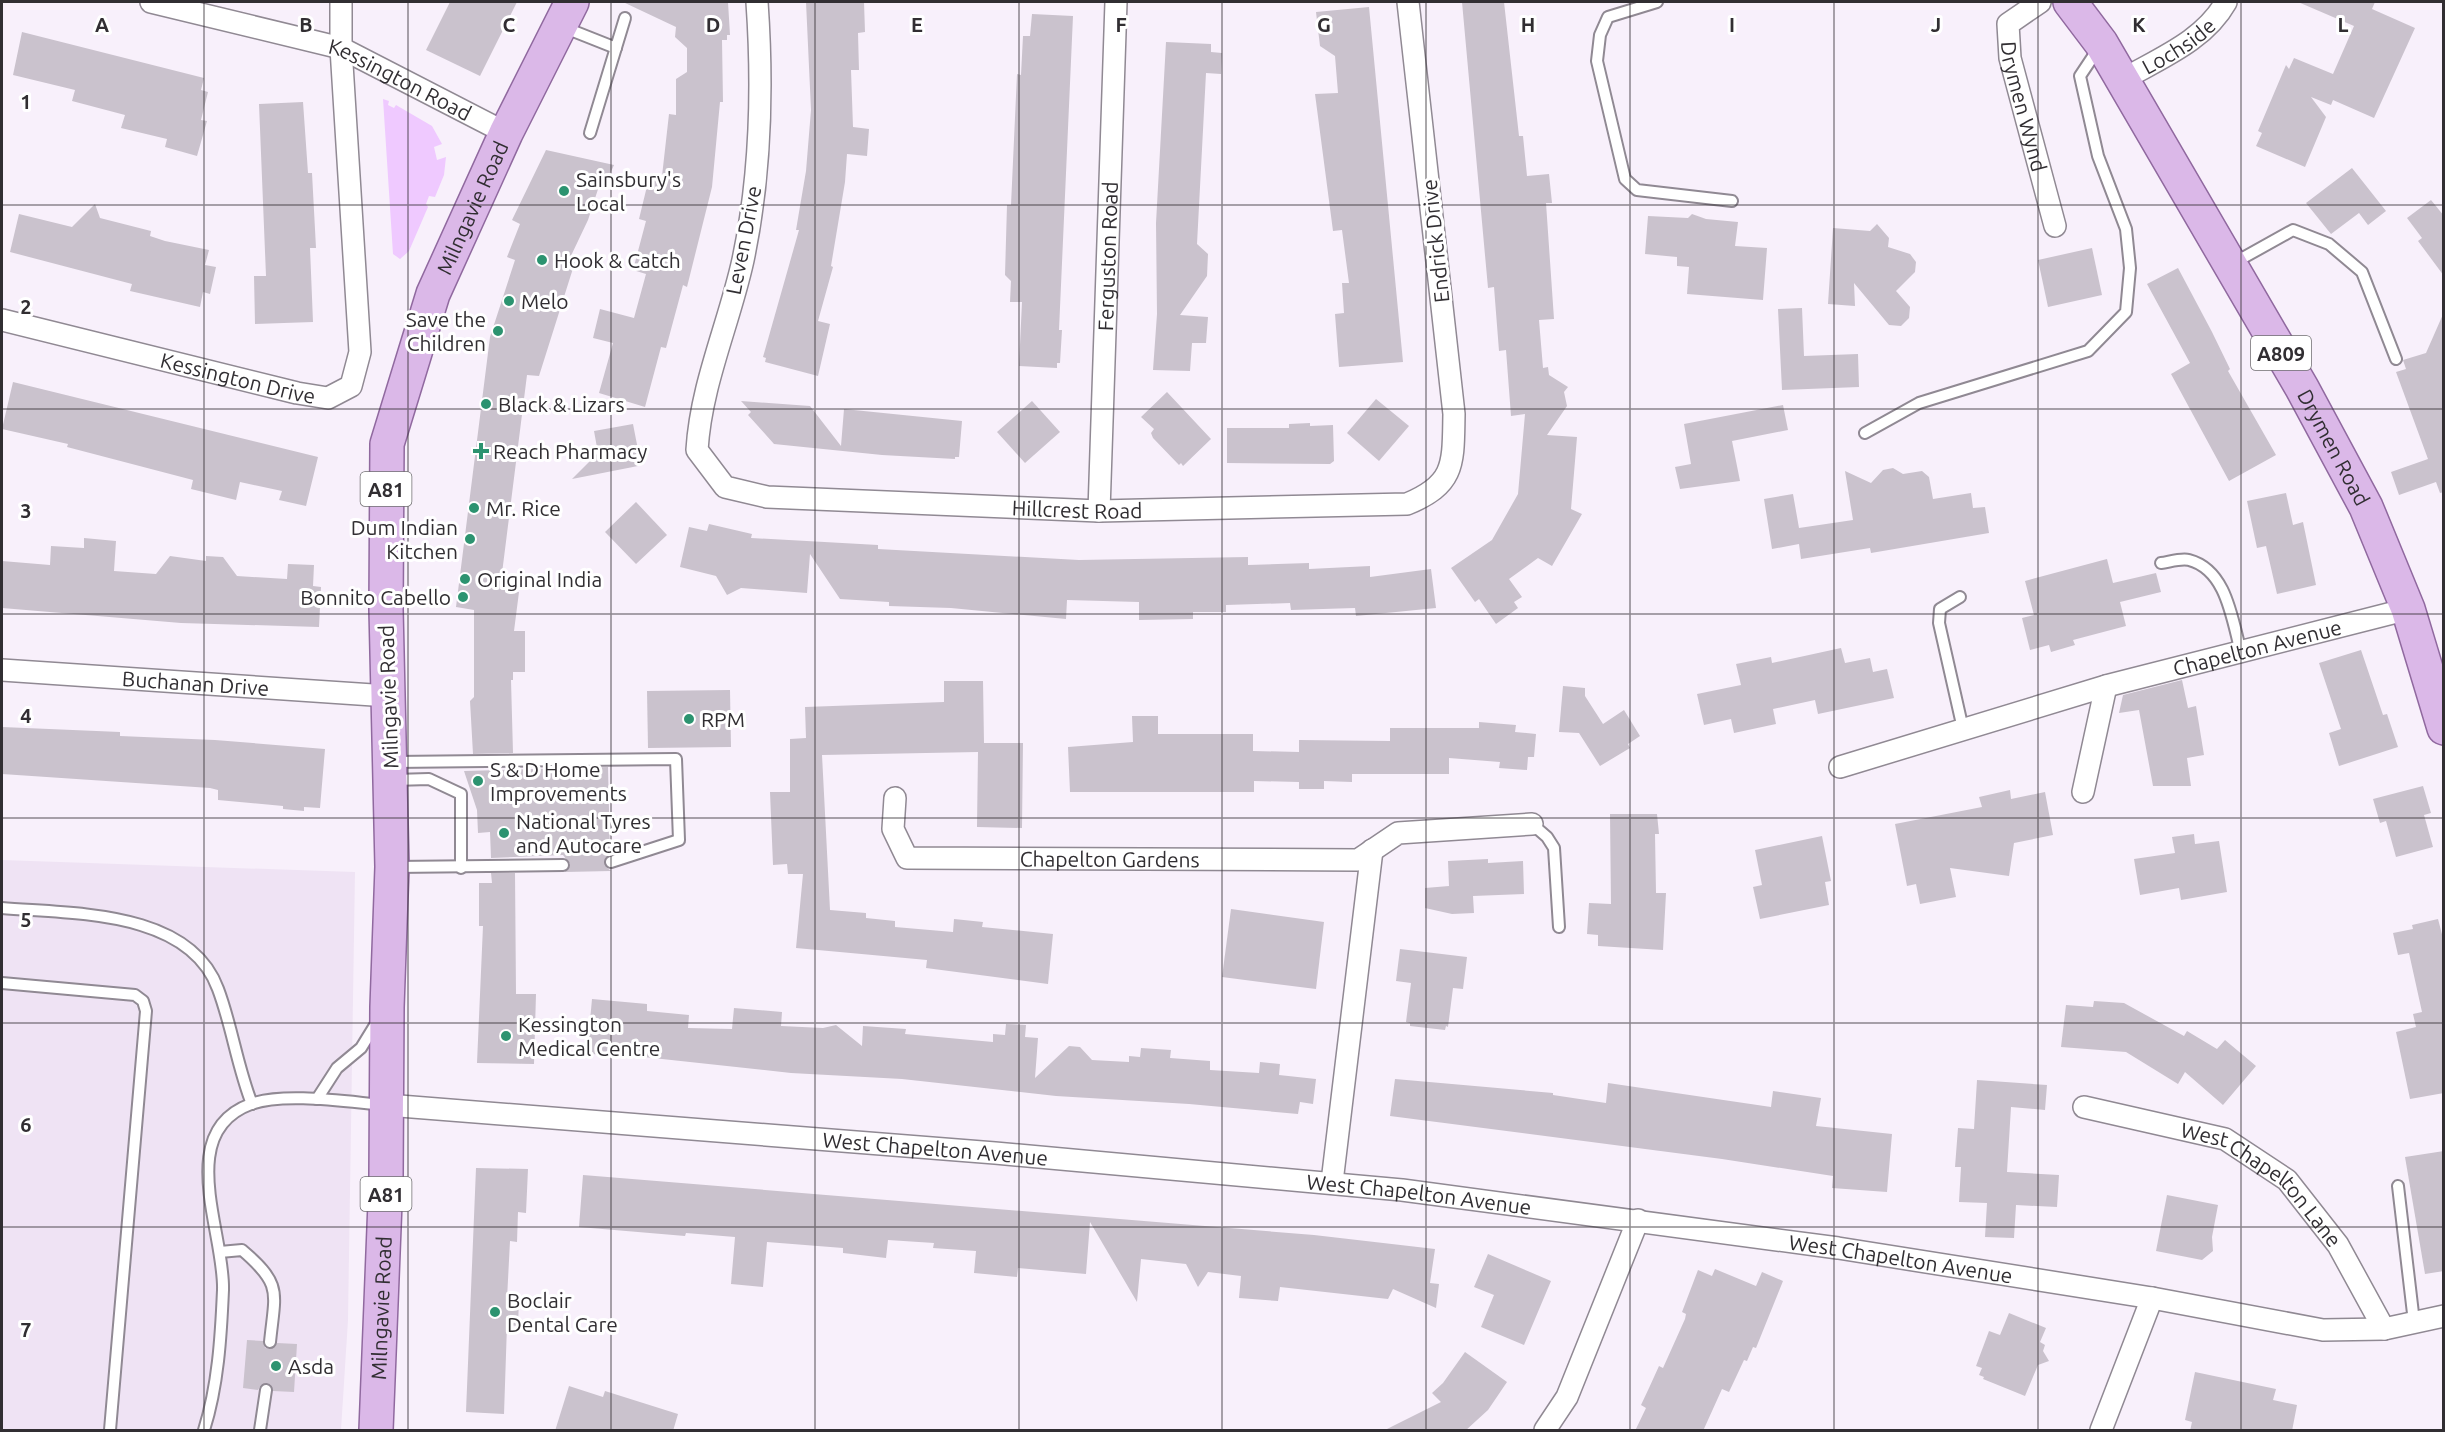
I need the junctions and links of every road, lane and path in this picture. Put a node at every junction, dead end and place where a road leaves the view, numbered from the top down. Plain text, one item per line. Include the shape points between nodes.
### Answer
1 (151, 2) edge
2 (341, 2) edge
3 (757, 2) edge
4 (1116, 2) edge
5 (1408, 2) edge
6 (1657, 2) edge
7 (2040, 2) edge
8 (2070, 2) edge
9 (2226, 2) edge
10 (566, 14) edge
11 (625, 18) dead end
12 (2101, 43) junction
13 (341, 48) junction
14 (616, 48) junction
15 (2122, 80) junction
16 (506, 133) junction
17 (590, 133) dead end
18 (1732, 201) dead end
19 (2055, 226) dead end
20 (2229, 265) junction
21 (2, 320) edge
22 (2396, 359) dead end
23 (1865, 433) dead end
24 (711, 470) joint
25 (1445, 480) joint
26 (1099, 511) junction
27 (2161, 563) dead end
28 (1960, 597) dead end
29 (2408, 609) junction
30 (2241, 652) junction
31 (2, 670) edge
32 (2106, 686) junction
33 (388, 696) junction
34 (2444, 728) edge
35 (1963, 729) junction
36 (1840, 767) dead end
37 (390, 771) junction
38 (2083, 792) dead end
39 (896, 798) dead end
40 (1532, 824) joint
41 (1372, 850) junction
42 (611, 862) dead end
43 (563, 865) dead end
44 (392, 867) junction
45 (461, 868) junction
46 (2, 908) edge
47 (1559, 927) dead end
48 (2, 983) edge
49 (387, 1007) junction
50 (317, 1099) junction
51 (252, 1104) junction
52 (387, 1105) junction
53 (2084, 1107) dead end
54 (1332, 1182) junction
55 (2398, 1186) dead end
56 (1638, 1220) junction
57 (220, 1252) junction
58 (2152, 1298) junction
59 (2444, 1316) edge
60 (2414, 1322) junction
61 (2384, 1329) junction
62 (270, 1342) dead end
63 (266, 1390) dead end
64 (110, 1431) edge
65 (204, 1431) edge
66 (261, 1431) edge
67 (376, 1431) edge
68 (1545, 1431) edge
69 (2101, 1431) edge

1 - 13 street, Kessington Road
2 - 13 street, Kessington Drive
3 - 24 street, Leven Drive via 760,152 743,260 699,418 697,450
4 - 26 street, Ferguston Road
5 - 25 street, Endrick Drive via 1454,414 1454,453
6 - 18 lane via 1608,16 1600,35 1597,62 1625,179 1637,190
7 - 19 street, Drymen Wynd via 2008,24 2010,58
8 - 12 main road, Drymen Road / A809
9 - 15 street, Lochside via 2199,35
10 - 14 lane
10 - 16 main road, Milngavie Road / A81
11 - 14 lane
12 - 15 main road, Drymen Road / A809
12 - 23 lane via 2080,76 2098,156 2126,229 2130,268 2126,312 2088,351 1919,403
13 - 16 street, Kessington Road
13 - 21 street, Kessington Drive via 360,352 351,386 328,398 297,393
14 - 17 lane
15 - 20 main road, Drymen Road / A809
16 - 33 main road, Milngavie Road / A81 via 433,294 387,444
20 - 22 lane via 2294,230 2329,244 2362,272
20 - 29 main road, Drymen Road / A809 via 2366,507
24 - 26 street, Hillcrest Road via 725,487 767,497
25 - 26 street, Hillcrest Road via 1426,496 1407,504
27 - 30 lane via 2188,560 2211,572 2229,604
28 - 35 lane via 1940,609 1939,622
29 - 30 street, Chapelton Avenue
29 - 34 main road, Drymen Road / A809
30 - 32 street, Chapelton Avenue
31 - 33 street, Buchanan Drive
32 - 35 street, Chapelton Avenue
32 - 38 street
33 - 37 main road, Milngavie Road / A81
35 - 36 street, Chapelton Avenue
37 - 42 lane via 676,759 679,840
37 - 44 main road, Milngavie Road / A81
37 - 45 lane via 429,779 461,794
39 - 41 street, Chapelton Gardens via 892,829 907,858 1358,860
40 - 41 street, Chapelton Gardens via 1398,833
40 - 47 lane via 1554,848
41 - 54 street
43 - 45 lane
44 - 45 lane
44 - 49 main road, Milngavie Road / A81
46 - 51 lane via 129,921 180,941 218,987
48 - 64 lane via 135,995 143,1001 146,1011
49 - 50 lane via 361,1048 337,1068
49 - 52 main road, Milngavie Road / A81
50 - 51 lane
50 - 52 lane
51 - 57 lane via 227,1119 217,1131 210,1152 207,1178
52 - 54 street, West Chapelton Avenue
52 - 67 main road, Milngavie Road / A81
53 - 61 street, West Chapelton Lane via 2225,1139 2288,1180 2338,1245
54 - 56 street, West Chapelton Avenue
55 - 60 lane
56 - 58 street, West Chapelton Avenue
56 - 68 street via 1567,1397
57 - 62 lane via 242,1250 265,1269 275,1291
57 - 65 lane via 223,1289 213,1402
58 - 61 street, West Chapelton Avenue via 2323,1330
58 - 69 street
59 - 60 street, West Chapelton Avenue
60 - 61 street, West Chapelton Avenue
63 - 66 lane

